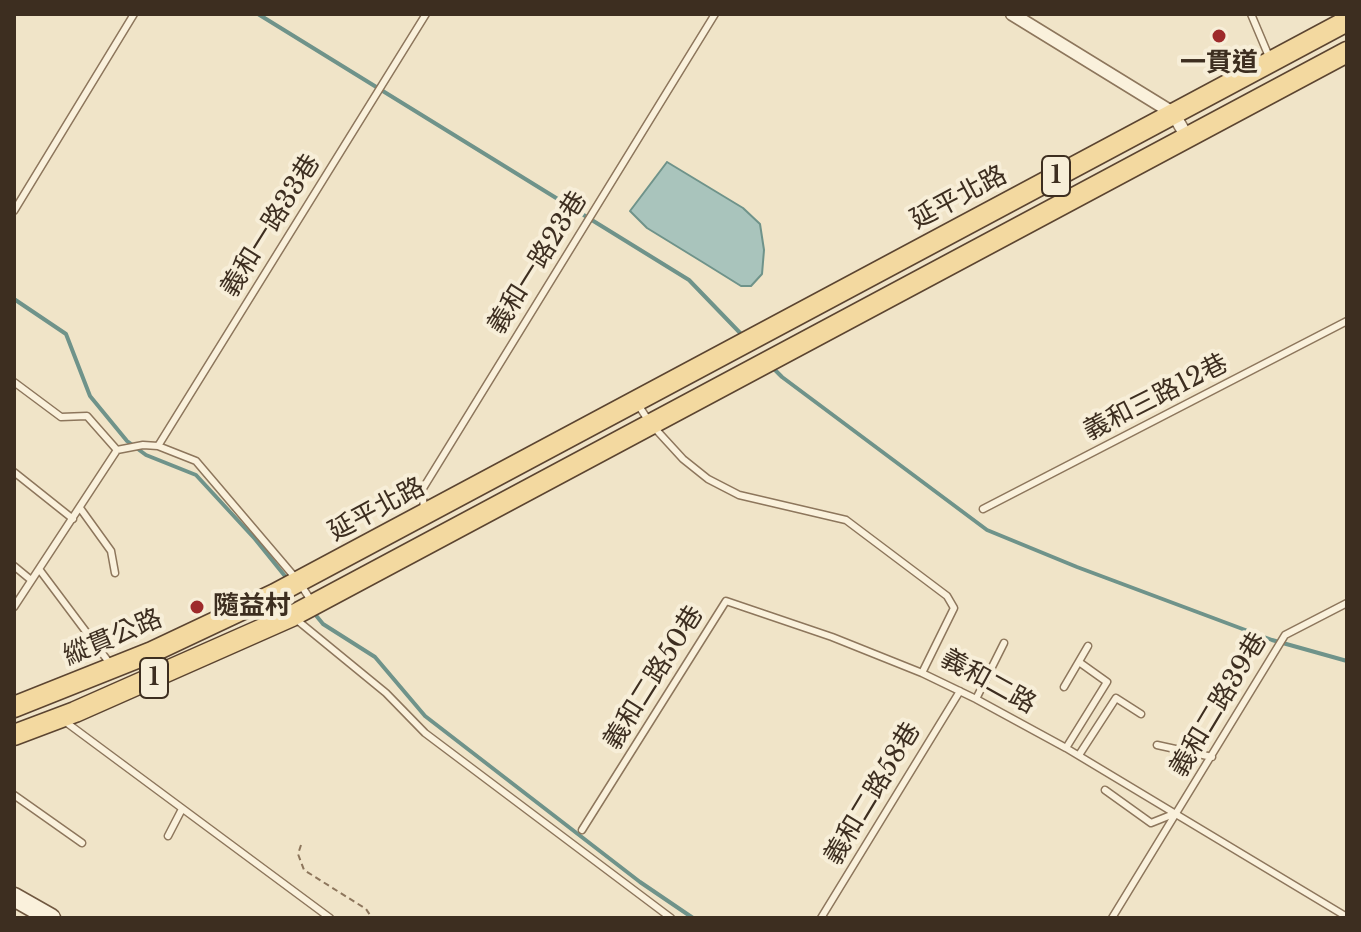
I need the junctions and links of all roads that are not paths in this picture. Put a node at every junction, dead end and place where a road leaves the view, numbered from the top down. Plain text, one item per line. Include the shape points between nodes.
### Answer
1 (134, 14) edge
2 (426, 14) edge
3 (715, 14) edge
4 (1012, 14) edge
5 (1251, 14) edge
6 (1347, 21) edge
7 (1347, 52) edge
8 (1271, 62) junction
9 (1281, 86) junction
10 (1173, 113) junction
11 (1187, 137) junction
12 (14, 211) edge
13 (1347, 321) edge
14 (14, 382) edge
15 (635, 400) junction
16 (650, 423) junction
17 (158, 446) junction
18 (117, 450) junction
19 (14, 472) edge
20 (80, 508) junction
21 (983, 509) dead end
22 (425, 515) junction
23 (73, 519) junction
24 (435, 539) junction
25 (14, 566) edge
26 (39, 569) junction
27 (115, 573) dead end
28 (31, 580) junction
29 (299, 582) junction
30 (275, 594) junction
31 (1347, 603) edge
32 (314, 605) junction
33 (14, 607) edge
34 (292, 616) junction
35 (1004, 643) dead end
36 (1088, 646) dead end
37 (152, 652) junction
38 (1079, 662) junction
39 (113, 668) junction
40 (922, 673) junction
41 (163, 674) junction
42 (1064, 687) dead end
43 (960, 691) junction
44 (976, 699) junction
45 (14, 707) edge
46 (1141, 714) dead end
47 (60, 718) junction
48 (14, 735) edge
49 (1157, 745) dead end
50 (1066, 748) junction
51 (1079, 755) junction
52 (1212, 757) junction
53 (1105, 790) dead end
54 (14, 795) edge
55 (182, 809) junction
56 (1176, 813) junction
57 (582, 830) dead end
58 (168, 836) dead end
59 (82, 843) dead end
60 (14, 897) edge
61 (1347, 917) edge
62 (51, 918) edge
63 (330, 918) edge
64 (671, 918) edge
65 (821, 918) edge
66 (1112, 918) edge

1 - 12 lane
2 - 17 lane, 義和一路33巷
3 - 22 lane, 義和一路23巷 via 422,490
4 - 10 street
5 - 8 lane
6 - 8 main road, 延平北路 / 1
7 - 9 main road, 延平北路 / 1
8 - 9 street
8 - 10 main road, 延平北路 / 1
9 - 11 main road, 延平北路 / 1
10 - 11 street
10 - 15 main road, 延平北路 / 1
11 - 16 main road, 延平北路 / 1
13 - 21 lane, 義和三路12巷
14 - 18 lane via 61,417 87,416
15 - 16 lane, 義和二路
15 - 22 main road, 延平北路 / 1
16 - 24 main road, 延平北路 / 1
16 - 40 lane, 義和二路 via 708,479 739,495 846,520 947,596 954,608
17 - 18 lane
17 - 29 lane via 196,461
18 - 20 lane
19 - 23 lane
20 - 23 lane
20 - 27 lane via 111,551
22 - 24 lane, 義和一路23巷
22 - 29 main road, 延平北路 / 1
23 - 26 lane
24 - 32 main road, 延平北路 / 1
25 - 28 lane
26 - 28 lane
26 - 39 lane
28 - 33 lane
29 - 30 main road, 1
29 - 32 lane
30 - 34 lane
30 - 37 main road, 縱貫公路 / 1
31 - 52 lane, 義和二路39巷 via 1285,635
32 - 34 main road, 1
34 - 41 main road, 縱貫公路 / 1
34 - 64 lane via 386,693 425,733
35 - 44 lane
36 - 38 lane
37 - 39 main road, 縱貫公路 / 1
37 - 41 main road
38 - 42 lane
38 - 50 lane via 1107,682
39 - 45 main road, 縱貫公路 / 1
40 - 43 lane, 義和二路
40 - 57 lane, 義和二路50巷 via 726,601
41 - 47 main road, 縱貫公路 / 1
43 - 44 lane, 義和二路
43 - 65 lane, 義和二路58巷
44 - 50 lane, 義和二路
46 - 51 lane via 1116,698
47 - 48 main road, 縱貫公路 / 1
47 - 55 lane
49 - 52 lane
50 - 51 lane, 義和二路
51 - 56 lane, 義和二路
52 - 56 lane, 義和二路39巷
53 - 56 lane via 1151,823
54 - 59 lane
55 - 58 lane
55 - 63 lane
56 - 61 lane, 義和二路
56 - 66 lane, 義和二路39巷
60 - 62 street

